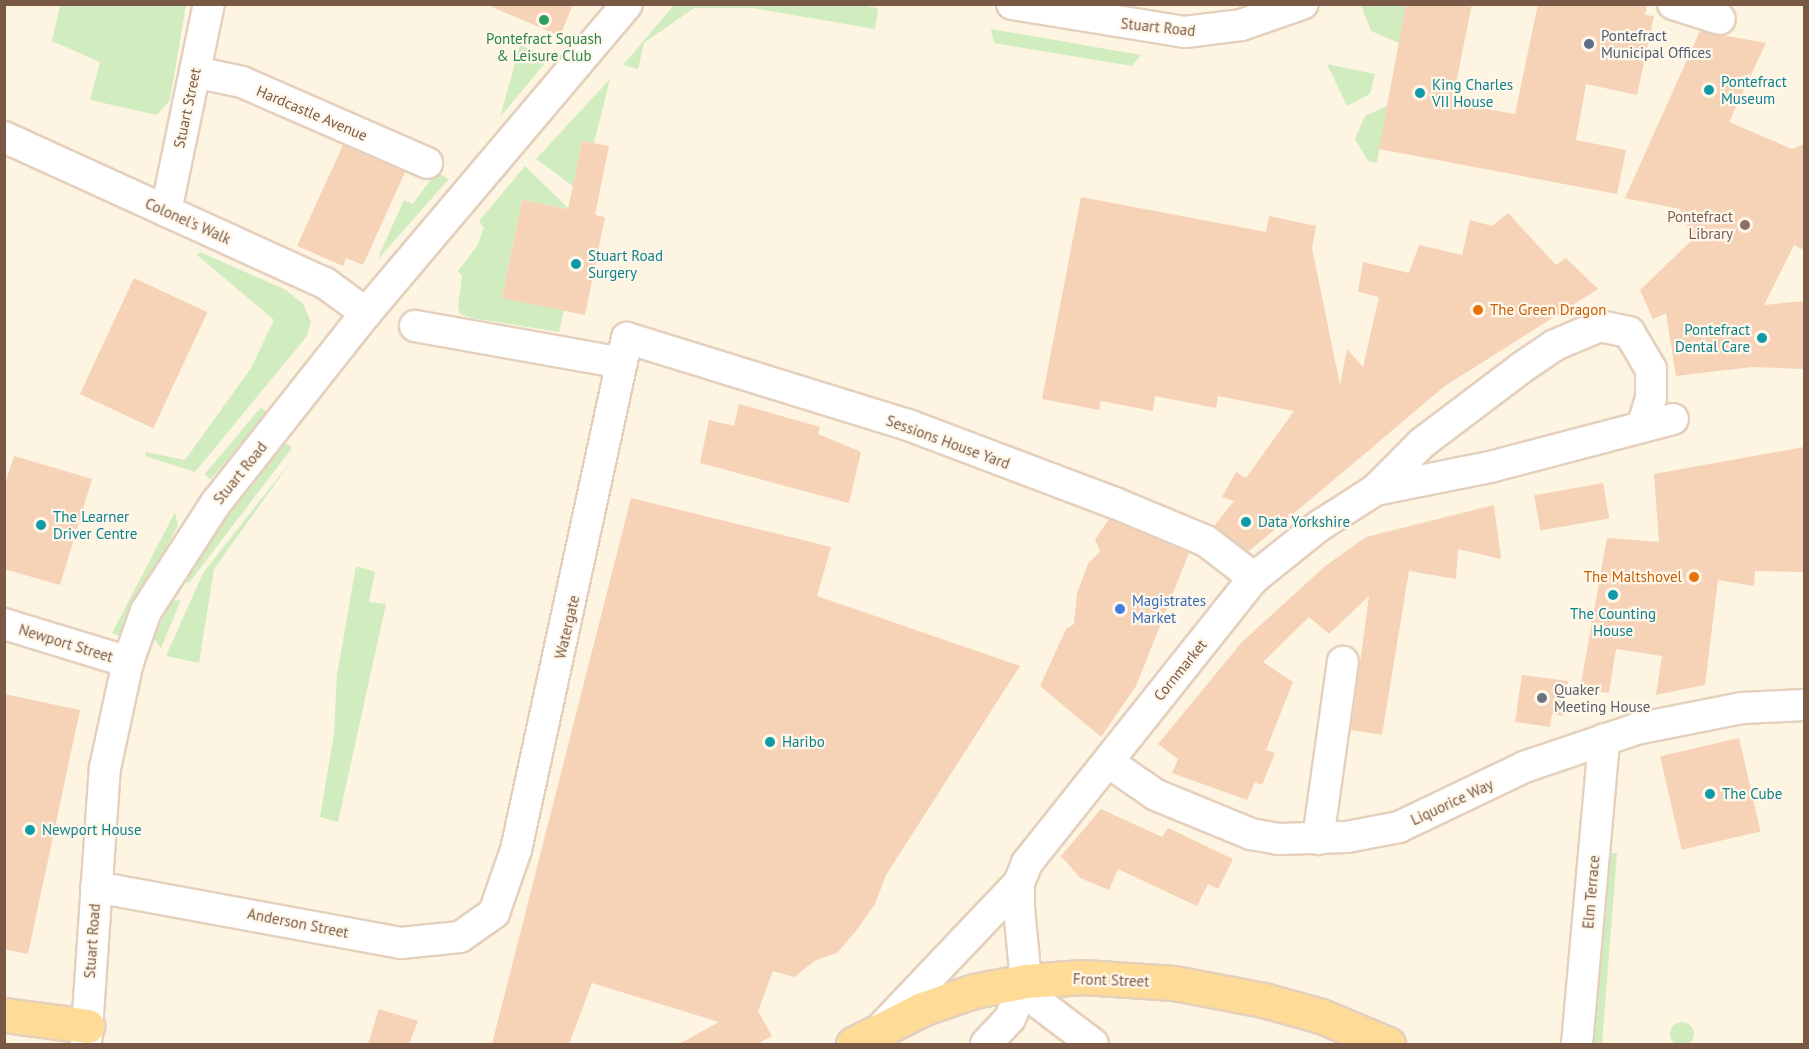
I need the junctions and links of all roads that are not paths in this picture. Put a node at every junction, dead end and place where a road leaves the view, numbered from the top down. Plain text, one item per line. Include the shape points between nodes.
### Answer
1 (209, 4) edge
2 (627, 4) edge
3 (1012, 4) edge
4 (1302, 4) edge
5 (1673, 4) edge
6 (1720, 19) dead end
7 (195, 72) junction
8 (4, 137) edge
9 (427, 163) dead end
10 (166, 211) junction
11 (366, 314) junction
12 (415, 326) dead end
13 (624, 351) junction
14 (1673, 419) dead end
15 (1643, 424) junction
16 (1375, 490) junction
17 (1254, 578) junction
18 (4, 624) edge
19 (128, 662) junction
20 (1343, 662) dead end
21 (1804, 705) edge
22 (1604, 739) junction
23 (1108, 762) junction
24 (1318, 839) junction
25 (1019, 883) junction
26 (96, 886) junction
27 (494, 913) joint
28 (1026, 981) junction
29 (1263, 1000) junction
30 (4, 1015) edge
31 (87, 1035) edge
32 (866, 1038) edge
33 (1381, 1041) edge
34 (986, 1044) edge
35 (1093, 1044) edge
36 (1327, 1044) edge
37 (1577, 1044) edge

1 - 7 street, Stuart Street
2 - 11 street, Stuart Road
3 - 4 street, Stuart Road via 1185,32 1241,26
5 - 6 street
7 - 9 street, Hardcastle Avenue via 242,82
7 - 10 street, Stuart Street
8 - 10 street, Colonel's Walk
10 - 11 street, Colonel's Walk via 325,283
11 - 19 street, Stuart Road via 203,519 146,611
12 - 13 street via 447,318
13 - 17 street, Sessions House Yard via 911,426 1182,529 1221,551
13 - 27 street, Watergate via 516,850
14 - 15 street, Cornmarket
15 - 16 street, Cornmarket via 1490,466
15 - 16 street, Cornmarket via 1650,398 1651,369 1637,329 1600,326 1555,345 1422,444
16 - 17 street, Cornmarket via 1319,526
17 - 23 street, Cornmarket
18 - 19 street, Newport Street
19 - 26 street, Stuart Road via 105,768
20 - 24 street
21 - 22 street, Liquorice Way via 1684,717
22 - 24 street, Liquorice Way via 1524,767 1399,827
22 - 37 street, Elm Terrace
23 - 24 street, Liquorice Way via 1156,795 1251,834
23 - 25 street, Cornmarket via 1035,851
25 - 28 street
25 - 32 street, Cornmarket
26 - 27 street, Anderson Street via 401,943 460,937
26 - 31 street, Stuart Road
28 - 29 main road, Front Street via 1113,977 1174,983
28 - 32 main road, Front Street via 942,1002
28 - 34 street via 1010,1018
28 - 35 street via 1040,1004
29 - 33 main road, Front Street
29 - 36 main road
30 - 31 main road

